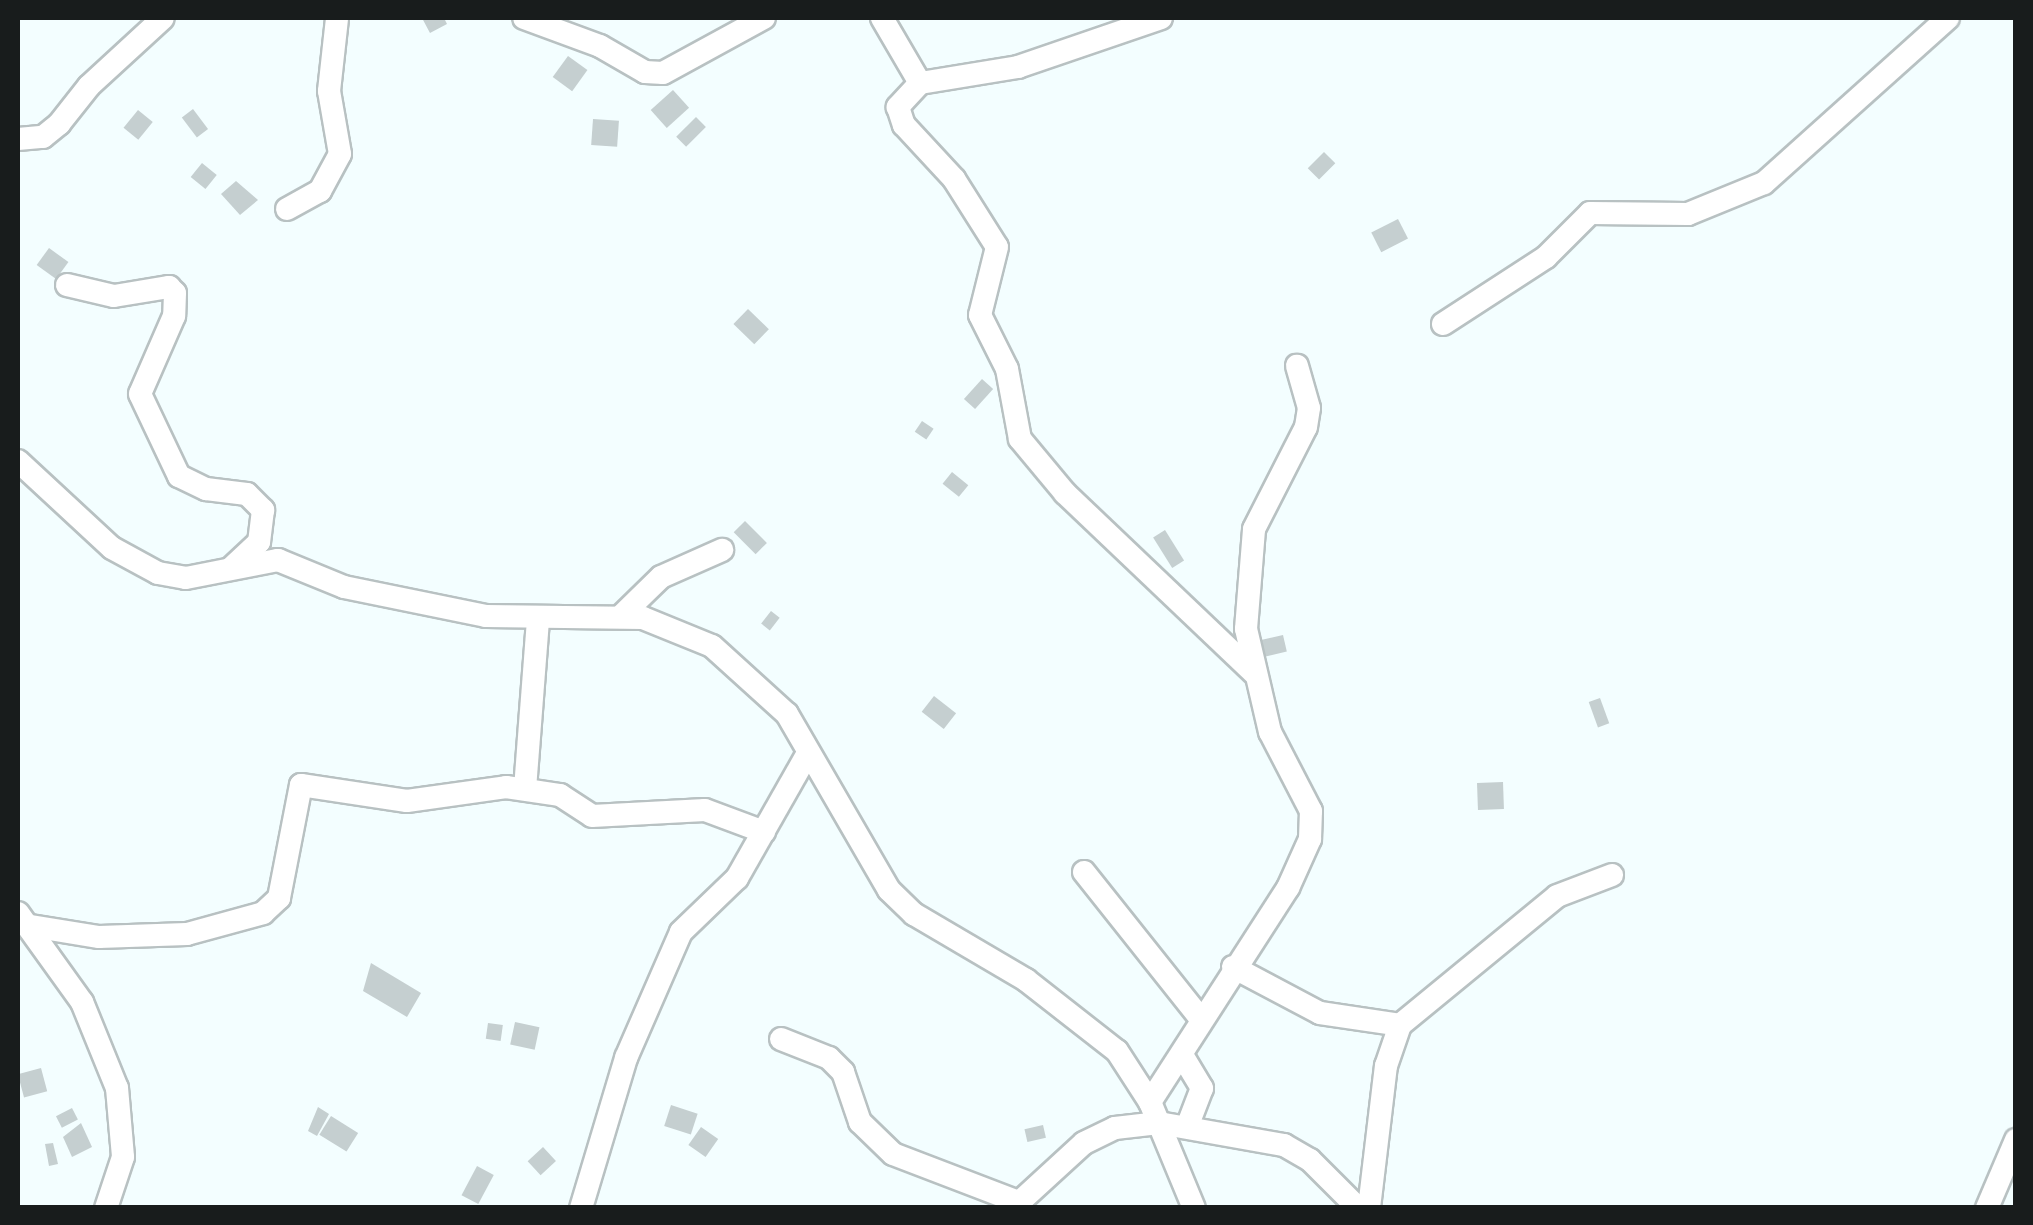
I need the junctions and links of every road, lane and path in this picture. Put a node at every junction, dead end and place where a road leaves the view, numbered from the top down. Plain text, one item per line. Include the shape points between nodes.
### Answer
1 (163, 18) edge
2 (337, 18) edge
3 (524, 18) edge
4 (764, 18) edge
5 (882, 18) edge
6 (1161, 18) edge
7 (1948, 18) edge
8 (920, 83) junction
9 (18, 138) edge
10 (287, 209) dead end
11 (67, 285) dead end
12 (1443, 324) dead end
13 (1298, 366) dead end
14 (18, 460) edge
15 (722, 550) dead end
16 (229, 569) junction
17 (622, 615) junction
18 (538, 620) junction
19 (1254, 673) junction
20 (808, 753) junction
21 (525, 789) junction
22 (764, 832) junction
23 (1084, 872) dead end
24 (1612, 875) dead end
25 (24, 920) edge
26 (1232, 967) junction
27 (1201, 1019) junction
28 (1400, 1025) junction
29 (781, 1040) dead end
30 (1182, 1055) junction
31 (1154, 1112) junction
32 (1188, 1126) junction
33 (2016, 1140) edge
34 (1016, 1204) edge
35 (106, 1208) edge
36 (581, 1208) edge
37 (1194, 1208) edge
38 (1358, 1208) edge
39 (1369, 1208) edge
40 (1987, 1208) edge

1 - 9 street via 88,86 60,124 43,137
2 - 10 street via 329,91 340,154 320,191
3 - 4 street via 600,46 646,72 663,73
5 - 8 street
6 - 8 street via 1018,67
7 - 12 street via 1764,183 1688,214 1590,213 1546,256
8 - 19 street via 900,98 900,117 954,179 997,247 980,316 1007,370 1020,439 1065,493
11 - 16 street via 114,296 169,287 175,293 174,316 140,394 178,476 206,489 247,494 264,510 259,542
13 - 19 street via 1309,408 1306,427 1254,529 1246,629
14 - 16 street via 134,563 186,578
15 - 17 street via 662,577
16 - 18 street via 278,560 344,587
17 - 18 street
17 - 20 street via 671,624 741,666 787,714
18 - 21 street
19 - 26 street via 1270,732 1306,792 1310,839 1288,888
20 - 22 street
20 - 31 street via 889,890 945,936 1026,980 1092,1028 1126,1061
21 - 22 street via 575,800 592,816 705,810
21 - 25 street via 408,801 300,785 279,898 263,913 187,934 98,938
22 - 36 street via 737,878 681,932 626,1058
23 - 27 street
24 - 28 street via 1557,896
25 - 35 street via 82,1002 117,1088 124,1157
26 - 27 street
26 - 28 street via 1320,1013
27 - 30 street
28 - 39 street via 1386,1066
29 - 34 street via 829,1058 843,1072 860,1122 893,1154
30 - 31 street
30 - 32 street via 1202,1088
31 - 32 street
31 - 34 street via 1106,1130 1056,1163
31 - 37 street
32 - 38 street via 1284,1145 1310,1160
33 - 40 street

